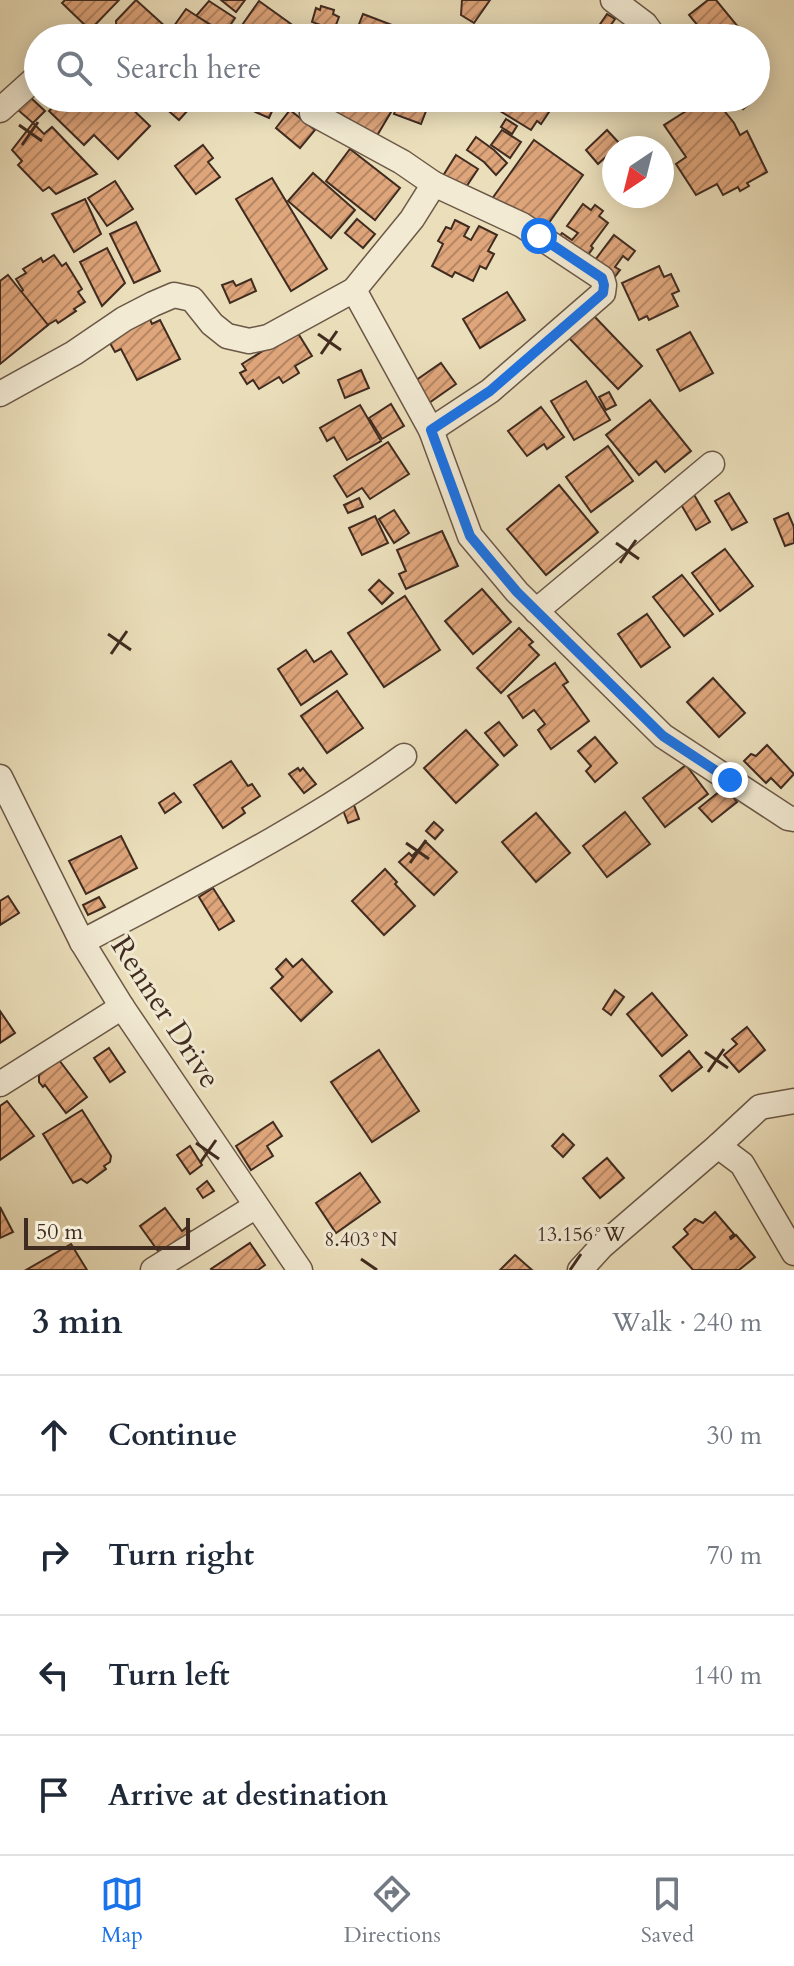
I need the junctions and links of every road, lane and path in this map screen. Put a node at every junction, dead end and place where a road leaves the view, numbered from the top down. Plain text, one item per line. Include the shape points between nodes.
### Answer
1 (613, 0) edge
2 (645, 24) edge
3 (24, 89) edge
4 (0, 110) edge
5 (312, 113) dead end
6 (434, 184) junction
7 (354, 290) junction
8 (0, 394) edge
9 (431, 430) junction
10 (712, 464) dead end
11 (536, 611) junction
12 (404, 756) dead end
13 (0, 777) edge
14 (794, 819) edge
15 (82, 942) junction
16 (122, 1007) junction
17 (0, 1084) edge
18 (794, 1101) edge
19 (718, 1146) junction
20 (256, 1206) junction
21 (794, 1253) edge
22 (153, 1270) edge
23 (300, 1270) edge
24 (580, 1270) edge

1 - 2 street
3 - 4 street
5 - 6 street
6 - 7 street
6 - 9 street via 522,225 602,278 604,285 603,293 490,391
7 - 8 street via 268,337 249,341 227,336 192,299 174,295
7 - 9 street
9 - 11 street via 470,536
10 - 11 street
11 - 14 street via 663,736
12 - 15 street via 282,836
13 - 15 street, Renner Drive
15 - 16 street, Renner Drive
16 - 17 street
16 - 20 street, Renner Drive
18 - 19 street via 760,1107
19 - 21 street via 742,1164
19 - 24 street
20 - 22 street
20 - 23 street, Renner Drive

